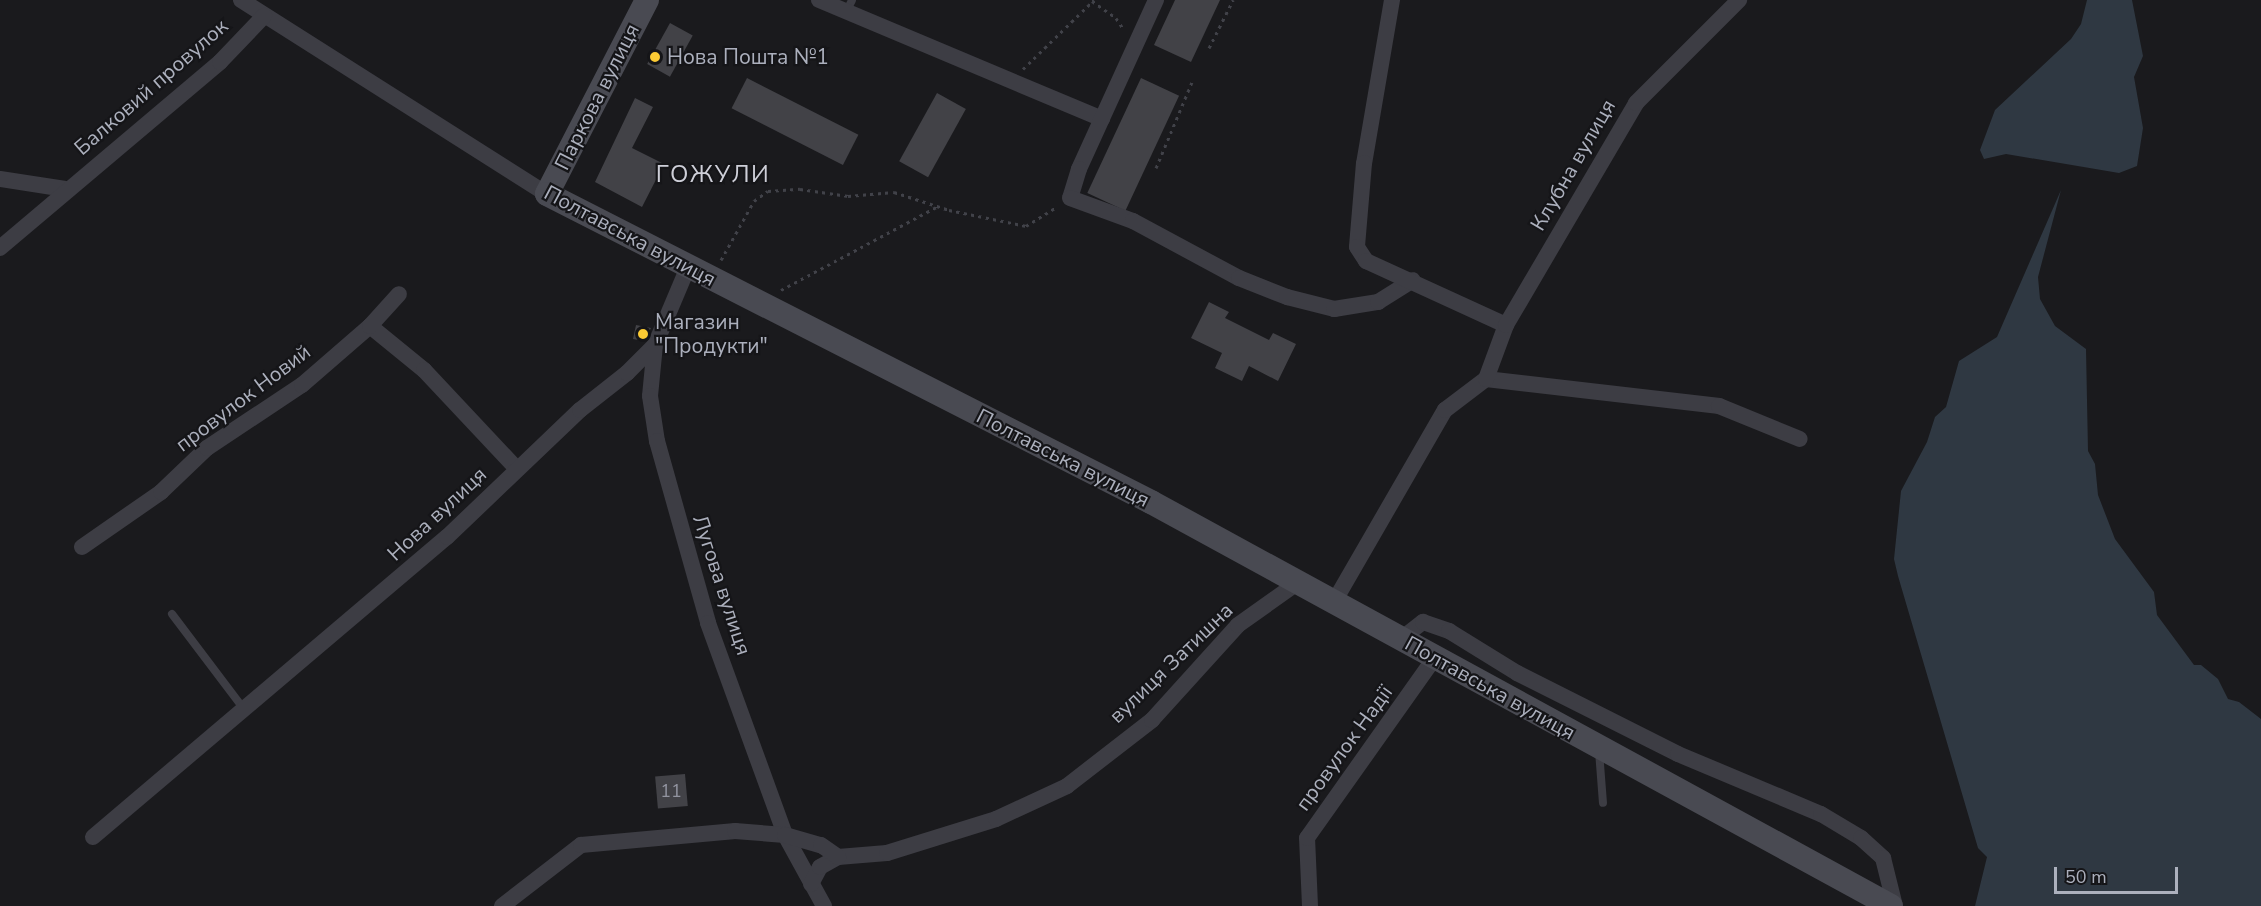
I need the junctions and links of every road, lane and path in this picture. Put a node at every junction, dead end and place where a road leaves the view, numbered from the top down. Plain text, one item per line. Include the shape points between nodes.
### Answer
1 (241, 0) edge
2 (646, 0) edge
3 (819, 0) edge
4 (1092, 0) edge
5 (1156, 0) edge
6 (1233, 0) edge
7 (1392, 0) edge
8 (1739, 0) edge
9 (849, 6) edge
10 (264, 15) junction
11 (1136, 46) junction
12 (1209, 48) dead end
13 (1011, 81) junction
14 (1192, 82) dead end
15 (1102, 119) junction
16 (1156, 168) dead end
17 (0, 179) edge
18 (65, 189) junction
19 (547, 194) junction
20 (1070, 198) junction
21 (938, 206) junction
22 (0, 248) edge
23 (720, 263) dead end
24 (688, 267) junction
25 (1413, 280) junction
26 (780, 290) dead end
27 (399, 294) dead end
28 (1506, 325) junction
29 (370, 326) junction
30 (655, 345) junction
31 (1486, 380) junction
32 (1800, 440) dead end
33 (517, 470) junction
34 (82, 546) dead end
35 (1300, 581) junction
36 (1334, 602) junction
37 (172, 614) dead end
38 (1401, 639) junction
39 (1435, 657) junction
40 (243, 708) junction
41 (1598, 748) junction
42 (1603, 803) dead end
43 (785, 835) junction
44 (93, 837) dead end
45 (838, 857) junction
46 (811, 884) junction
47 (502, 906) edge
48 (824, 906) edge
49 (1310, 906) edge
50 (1893, 906) edge

1 - 10 street, Полтавська вулиця
2 - 19 street, Паркова вулиця
3 - 9 street
4 - 11 path via 1116,18
4 - 13 path
5 - 11 street
6 - 12 path
7 - 25 street via 1364,163 1357,247 1366,261
8 - 28 street, Клубна вулиця via 1636,103
9 - 13 street
10 - 18 street, Балковий провулок via 220,62
10 - 19 street, Полтавська вулиця
11 - 15 street
13 - 15 street
14 - 16 path
15 - 20 street via 1078,169
17 - 18 street
18 - 22 street, Балковий провулок
19 - 24 street, Полтавська вулиця
20 - 21 path via 1026,226
20 - 25 street via 1133,221 1239,278 1287,297 1334,309 1378,302
21 - 23 path via 894,192 848,196 800,189 768,191 754,201
21 - 26 path
24 - 30 street, Лугова вулиця
24 - 35 street, Полтавська вулиця
25 - 28 street
27 - 29 street, провулок Новий
28 - 31 street, Клубна вулиця
29 - 33 street via 424,370
29 - 34 street, провулок Новий via 302,385 207,447 160,492
30 - 33 street, Нова вулиця
30 - 43 street, Лугова вулиця via 650,396 674,508 708,623
31 - 32 street via 1719,406
31 - 36 street via 1445,410
33 - 40 street, Нова вулиця via 360,614
35 - 36 street, Полтавська вулиця
35 - 45 street, вулиця Затишна via 1238,626 1152,720 1067,786 996,819 887,853
36 - 38 street, Полтавська вулиця
37 - 40 lane
38 - 39 street, Полтавська вулиця
38 - 50 street via 1423,622 1449,631 1517,673 1678,754 1821,814 1861,838 1883,858
39 - 41 street, Полтавська вулиця
39 - 49 street, провулок Надії via 1307,838
40 - 44 street, Нова вулиця
41 - 42 lane
41 - 50 street, Полтавська вулиця
43 - 45 street via 821,845
43 - 46 street, Лугова вулиця
43 - 47 street via 735,831 582,845
45 - 46 street via 820,867
46 - 48 street, Лугова вулиця

